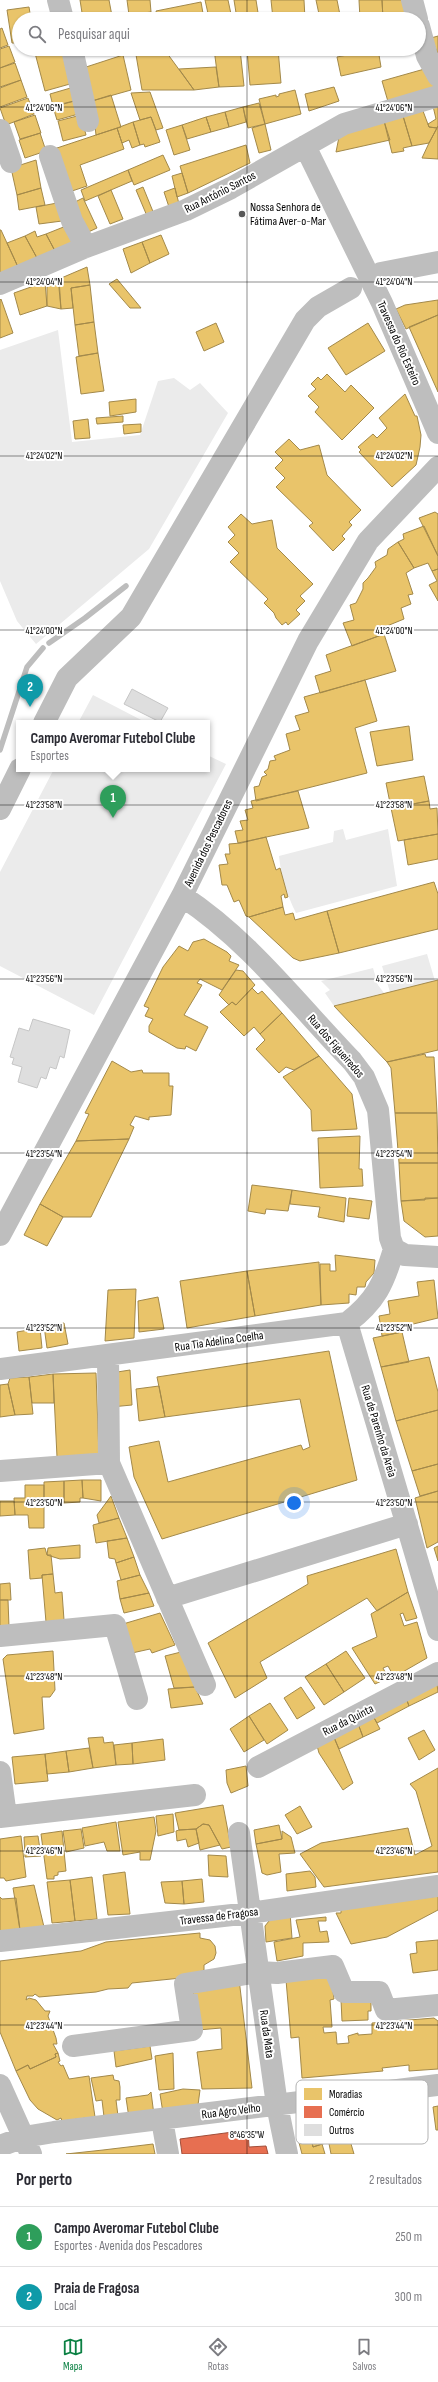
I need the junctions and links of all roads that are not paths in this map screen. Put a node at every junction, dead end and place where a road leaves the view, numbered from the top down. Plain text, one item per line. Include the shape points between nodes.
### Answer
1 (58, 0) edge
2 (412, 0) edge
3 (61, 12) edge
4 (415, 12) edge
5 (426, 52) edge
6 (74, 56) edge
7 (438, 76) edge
8 (438, 96) edge
9 (88, 121) dead end
10 (0, 130) edge
11 (305, 146) junction
12 (50, 156) dead end
13 (12, 162) dead end
14 (86, 247) junction
15 (438, 262) edge
16 (381, 273) dead end
17 (0, 284) edge
18 (351, 288) dead end
19 (438, 433) edge
20 (437, 470) edge
21 (46, 720) edge
22 (18, 772) edge
23 (0, 808) edge
24 (182, 896) junction
25 (0, 1235) edge
26 (394, 1248) junction
27 (438, 1257) edge
28 (347, 1323) junction
29 (108, 1356) junction
30 (0, 1369) edge
31 (109, 1463) junction
32 (0, 1470) edge
33 (407, 1524) junction
34 (167, 1598) junction
35 (438, 1630) edge
36 (0, 1636) edge
37 (438, 1673) edge
38 (205, 1685) dead end
39 (137, 1699) dead end
40 (258, 1767) dead end
41 (0, 1772) edge
42 (195, 1795) dead end
43 (3, 1816) edge
44 (238, 1833) dead end
45 (438, 1886) edge
46 (250, 1913) junction
47 (0, 1941) edge
48 (258, 1972) junction
49 (438, 2005) edge
50 (73, 2046) dead end
51 (0, 2085) edge
52 (438, 2085) edge
53 (428, 2086) edge
54 (296, 2103) edge
55 (277, 2105) junction
56 (162, 2120) junction
57 (0, 2146) edge
58 (28, 2146) edge
59 (168, 2154) edge
60 (287, 2154) edge

1 - 3 street
2 - 4 street
5 - 7 street
6 - 9 street
8 - 11 street, Rua António Santos via 344,124
10 - 13 street
11 - 14 street, Rua António Santos via 192,207
11 - 19 street, Travessa do Rio Esteiro via 382,303
12 - 14 street via 72,221
14 - 17 street, Rua António Santos
15 - 16 street
18 - 21 street via 318,307 305,320 131,617 67,678
20 - 24 street, Avenida dos Pescadores via 368,542 308,641
22 - 23 street
24 - 25 street, Avenida dos Pescadores
24 - 26 street, Rua dos Figueiredos via 210,914 241,941 364,1077 378,1110 390,1238
26 - 27 street via 405,1255
26 - 28 street via 385,1279 365,1309
28 - 29 street, Rua Tia Adelina Coelha
28 - 33 street, Rua de Parenho da Areia
29 - 30 street, Rua Tia Adelina Coelha
29 - 31 street
31 - 32 street
31 - 34 street
33 - 34 street
33 - 35 street, Rua de Parenho da Areia
34 - 38 street
36 - 39 street via 115,1624
37 - 40 street, Rua da Quinta
41 - 43 street
42 - 43 street
44 - 46 street, Rua da Mata
45 - 46 street, Travessa de Fragosa
46 - 47 street, Travessa de Fragosa
46 - 48 street, Rua da Mata
48 - 49 street via 277,1973 333,1966 344,1992 379,1992 386,2010
48 - 50 street via 185,1984 192,2030
48 - 55 street, Rua da Mata
51 - 58 street
52 - 53 street, Rua Agro Velho
54 - 55 street, Rua Agro Velho
55 - 56 street, Rua Agro Velho
55 - 60 street, Rua da Mata
56 - 58 street, Rua Agro Velho
56 - 59 street
57 - 58 street, Rua Agro Velho

